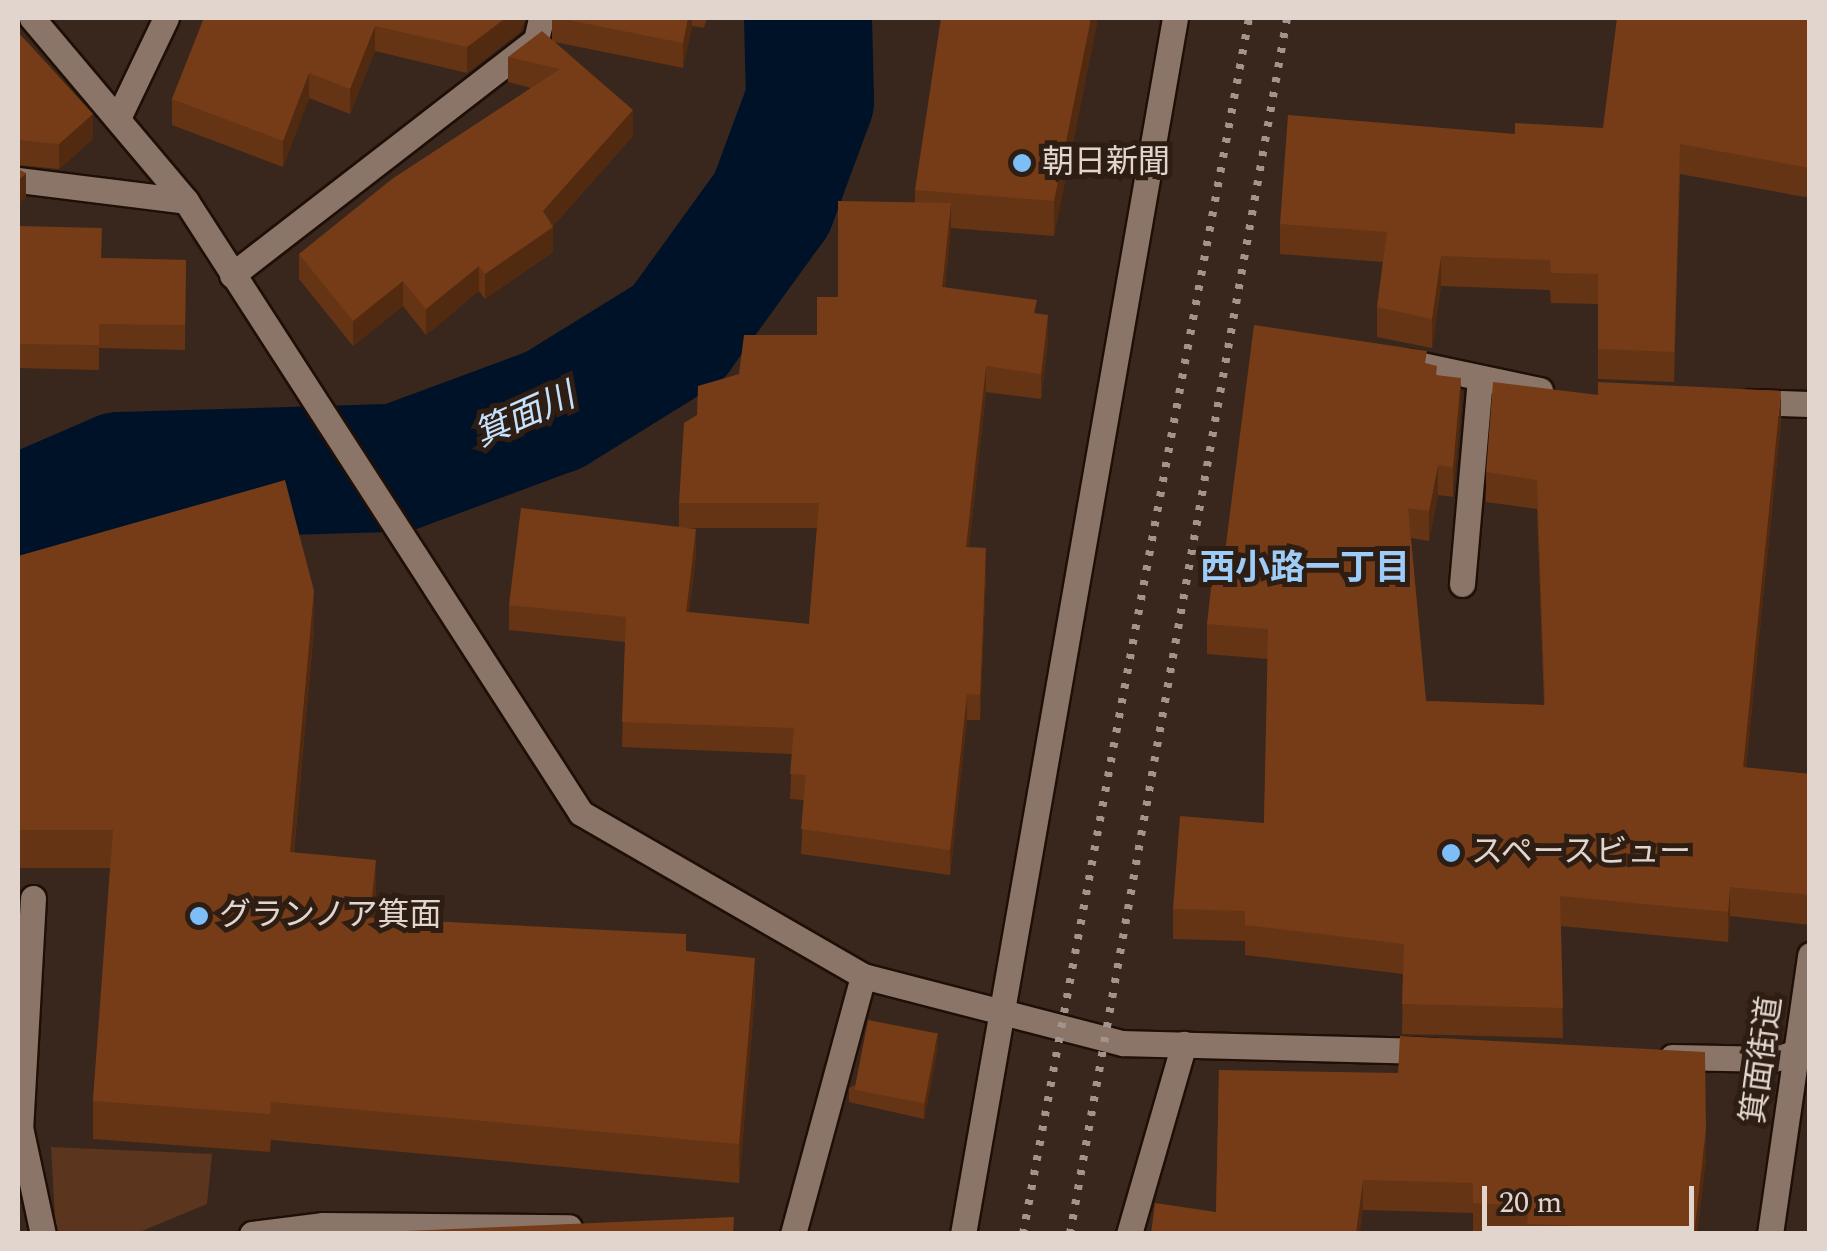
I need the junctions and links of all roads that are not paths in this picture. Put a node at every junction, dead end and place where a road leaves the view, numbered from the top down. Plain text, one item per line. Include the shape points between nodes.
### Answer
1 (32, 18) edge
2 (166, 18) edge
3 (540, 18) edge
4 (1175, 18) edge
5 (118, 118) junction
6 (18, 180) edge
7 (186, 201) junction
8 (232, 275) junction
9 (1390, 358) edge
10 (1480, 379) junction
11 (1568, 394) edge
12 (1716, 400) edge
13 (1810, 404) edge
14 (1462, 584) dead end
15 (33, 898) dead end
16 (1810, 955) edge
17 (863, 976) junction
18 (1002, 1011) junction
19 (1184, 1044) junction
20 (1804, 1048) edge
21 (1451, 1051) edge
22 (1643, 1056) edge
23 (592, 1228) edge
24 (43, 1234) edge
25 (252, 1234) edge
26 (794, 1234) edge
27 (964, 1234) edge
28 (1129, 1234) edge
29 (1770, 1234) edge

1 - 5 street
2 - 5 street
3 - 8 street via 536,40
4 - 18 street
5 - 7 street
6 - 7 street
7 - 8 street
8 - 17 street via 582,813
9 - 10 street
10 - 11 street
10 - 14 street
12 - 13 street
15 - 24 street via 20,1128
16 - 20 street, 箕面街道
17 - 18 street
17 - 26 street
18 - 19 street via 1123,1043
18 - 27 street
19 - 21 street
19 - 28 street
20 - 22 street via 1774,1060
20 - 29 street, 箕面街道
23 - 25 street via 323,1225

